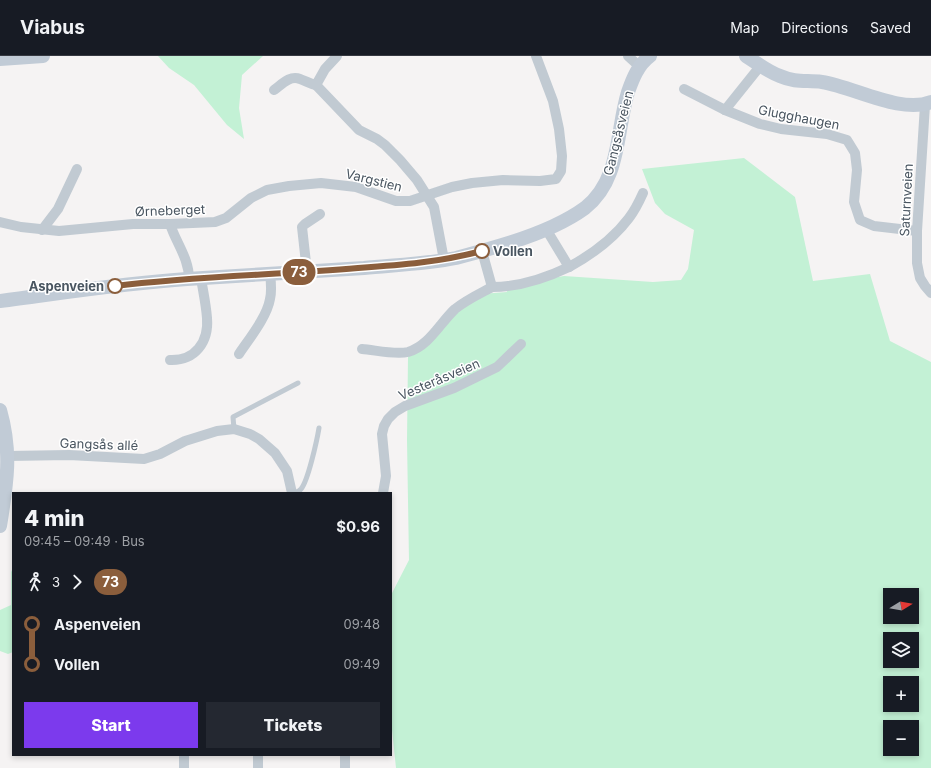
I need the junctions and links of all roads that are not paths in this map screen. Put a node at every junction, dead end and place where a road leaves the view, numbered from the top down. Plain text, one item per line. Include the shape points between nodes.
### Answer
1 (43, 56) edge
2 (338, 56) edge
3 (536, 56) edge
4 (628, 56) edge
5 (650, 56) edge
6 (746, 56) edge
7 (0, 59) edge
8 (761, 65) junction
9 (639, 66) junction
10 (316, 85) junction
11 (684, 89) dead end
12 (274, 90) dead end
13 (928, 104) edge
14 (725, 110) junction
15 (77, 169) dead end
16 (290, 186) joint
17 (643, 193) dead end
18 (428, 196) junction
19 (320, 214) dead end
20 (0, 222) edge
21 (170, 224) junction
22 (546, 229) junction
23 (42, 230) junction
24 (917, 230) junction
25 (482, 251) junction
26 (444, 260) junction
27 (569, 267) junction
28 (307, 272) junction
29 (270, 274) junction
30 (195, 278) junction
31 (492, 287) junction
32 (931, 293) edge
33 (0, 301) edge
34 (521, 344) dead end
35 (362, 349) dead end
36 (239, 354) dead end
37 (170, 360) dead end
38 (298, 383) dead end
39 (0, 410) edge
40 (319, 428) dead end
41 (234, 430) junction
42 (8, 456) junction
43 (292, 492) edge
44 (298, 492) edge
45 (383, 492) edge
46 (0, 526) edge
47 (184, 756) edge
48 (258, 756) edge
49 (345, 756) edge
50 (184, 768) edge
51 (258, 768) edge
52 (345, 768) edge

1 - 7 street
2 - 10 street via 325,69
3 - 18 street via 553,101 558,129 562,156 561,171 556,179 472,183
4 - 9 street
5 - 9 street, Gangsåsveien
6 - 8 street
8 - 13 street via 779,76 798,82 821,82 911,106
8 - 14 street
9 - 22 street, Gangsåsveien via 624,106 617,149 606,181 587,206
10 - 12 street via 293,78
10 - 18 street via 359,130 377,139 400,160
11 - 14 street, Glugghaugen
13 - 24 street, Saturnveien
14 - 24 street, Glugghaugen via 760,124 827,134 847,140 854,153 857,170 854,202 860,220 874,226
15 - 23 street via 58,209
16 - 18 street, Vargstien via 321,182 356,187 396,201 410,201
16 - 21 street, Ørneberget via 267,190 251,198 226,218 215,222
17 - 27 street via 629,218 619,229 590,255
18 - 26 street via 434,208
19 - 28 street via 302,228
20 - 23 street, Ørneberget
21 - 23 street, Ørneberget via 133,224 59,232
21 - 30 street
22 - 25 street, Gangsåsveien
22 - 27 street
24 - 32 street, Saturnveien via 917,263 920,278
25 - 26 street, Gangsåsveien
25 - 31 street
26 - 28 street, Gangsåsveien
27 - 31 street via 532,281
28 - 29 street, Gangsåsveien
29 - 30 street, Gangsåsveien
29 - 36 street via 271,292 267,309
30 - 33 street, Gangsåsveien
30 - 37 street via 207,318 204,339 192,355
31 - 35 street via 456,309 415,349 400,353
34 - 45 street, Vesteråsveien via 497,367 454,388 406,406 388,418 382,434 386,476
38 - 41 lane via 233,417
39 - 42 street via 6,429
40 - 44 lane via 305,482
41 - 42 street, Gangsås allé via 217,431 144,459 69,455
41 - 43 street, Gangsås allé via 259,439 275,453 287,471
42 - 46 street via 6,493
47 - 50 street
48 - 51 street
49 - 52 street

